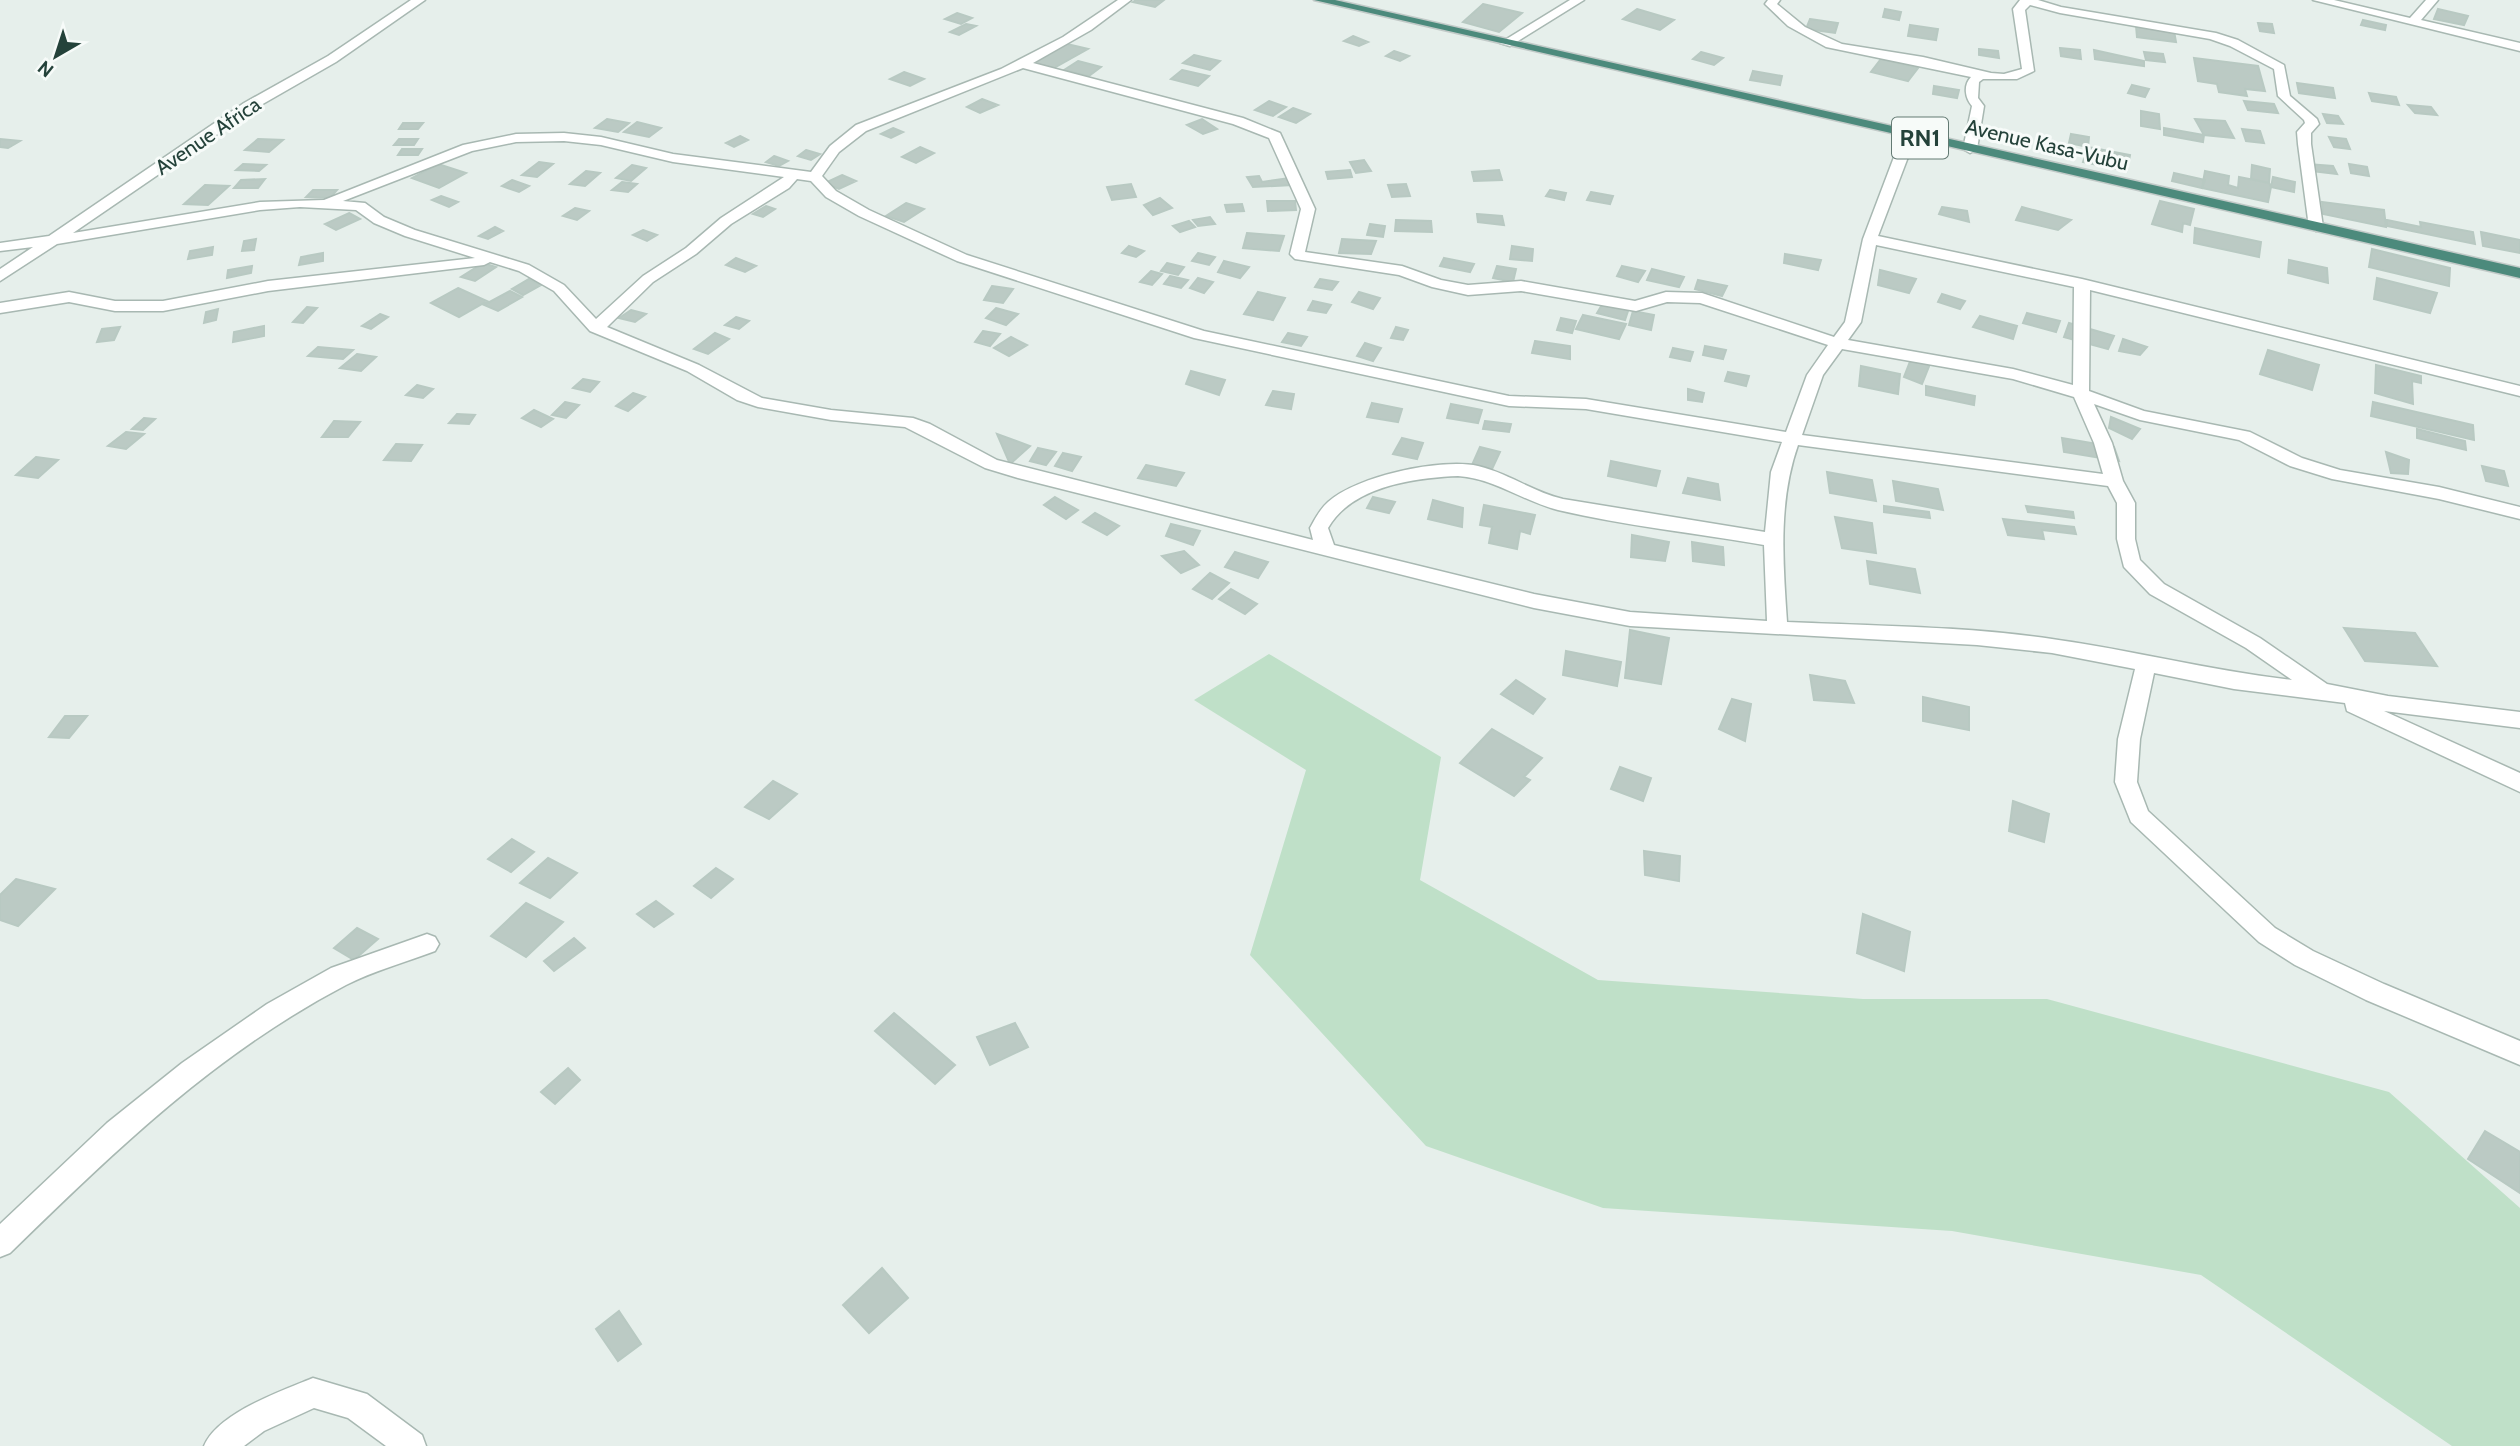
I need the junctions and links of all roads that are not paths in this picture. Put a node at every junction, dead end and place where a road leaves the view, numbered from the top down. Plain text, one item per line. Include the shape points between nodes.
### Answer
1 (419, 0) edge
2 (1125, 0) edge
3 (1320, 0) edge
4 (1578, 0) edge
5 (1774, 0) edge
6 (2319, 0) edge
7 (2432, 0) edge
8 (2027, 1) edge
9 (2413, 22) junction
10 (1506, 43) junction
11 (2520, 47) edge
12 (1023, 64) junction
13 (1980, 75) junction
14 (1909, 136) junction
15 (1970, 149) junction
16 (793, 175) junction
17 (815, 177) junction
18 (321, 204) junction
19 (2316, 227) junction
20 (58, 239) junction
21 (1870, 239) junction
22 (0, 247) edge
23 (524, 268) junction
24 (2520, 273) edge
25 (0, 276) edge
26 (2082, 284) junction
27 (0, 308) edge
28 (596, 328) junction
29 (1837, 342) junction
30 (2520, 391) edge
31 (2081, 393) junction
32 (1793, 439) junction
33 (2114, 481) junction
34 (2520, 513) edge
35 (1773, 540) junction
36 (1326, 550) junction
37 (1777, 629) junction
38 (2146, 664) junction
39 (2323, 691) junction
40 (2520, 720) edge
41 (2520, 783) edge
42 (427, 944) dead end
43 (2520, 1053) edge
44 (0, 1243) edge
45 (219, 1446) edge
46 (411, 1446) edge

1 - 20 street, Avenue Africa via 332,59 249,106
2 - 12 street via 1074,38
3 - 10 highway, Avenue Kasa-Vubu / RN1
4 - 10 street
5 - 13 street via 1771,4 1782,16 1838,47
6 - 9 street
7 - 9 street
8 - 13 street via 2019,9 2028,71 2012,77
8 - 19 street via 2212,36 2280,68 2283,96 2312,124 2304,132 2304,153
9 - 11 street
10 - 14 highway, Avenue Kasa-Vubu / RN1
12 - 17 street via 861,128 841,144
12 - 29 street via 1237,121 1275,136 1308,209 1298,244 1300,256 1402,271 1468,290 1521,286 1636,306 1666,297 1702,298
13 - 15 street via 1973,81 1972,98 1978,110
14 - 15 highway, Avenue Kasa-Vubu / RN1
14 - 21 street
15 - 19 highway, Avenue Kasa-Vubu / RN1
16 - 17 street
16 - 18 street via 673,158 601,141 516,138 468,148
16 - 28 street via 648,279
17 - 32 street via 831,194 864,213 961,258 1200,335 1509,401 1586,404
18 - 20 street via 260,206
18 - 23 street via 359,206 410,233
19 - 24 highway, Avenue Kasa-Vubu / RN1
20 - 22 street
20 - 25 street, Avenue Africa
21 - 26 street
21 - 29 street via 1853,322
23 - 27 street via 482,261 268,286 163,306 115,306 69,297
23 - 28 street via 559,288
26 - 30 street
26 - 31 street
28 - 36 street via 693,368 758,402 907,422 991,464
29 - 31 street via 2013,373
29 - 32 street via 1815,375
31 - 33 street
31 - 34 street via 2140,415 2254,439 2315,469
32 - 33 street
32 - 35 street via 1780,472
33 - 39 street via 2126,503 2131,562 2142,577
35 - 36 street via 1563,505 1490,476 1457,471 1424,473 1338,503 1319,528
35 - 37 street
36 - 37 street via 1534,601 1630,619
37 - 38 street via 1976,638 2052,646
38 - 39 street via 2234,681
38 - 43 street via 2129,739 2126,782 2139,816 2267,935 2375,992
39 - 40 street
39 - 41 street
42 - 44 street via 340,976 276,1012 117,1132
45 - 46 street via 253,1420 313,1393 356,1405

